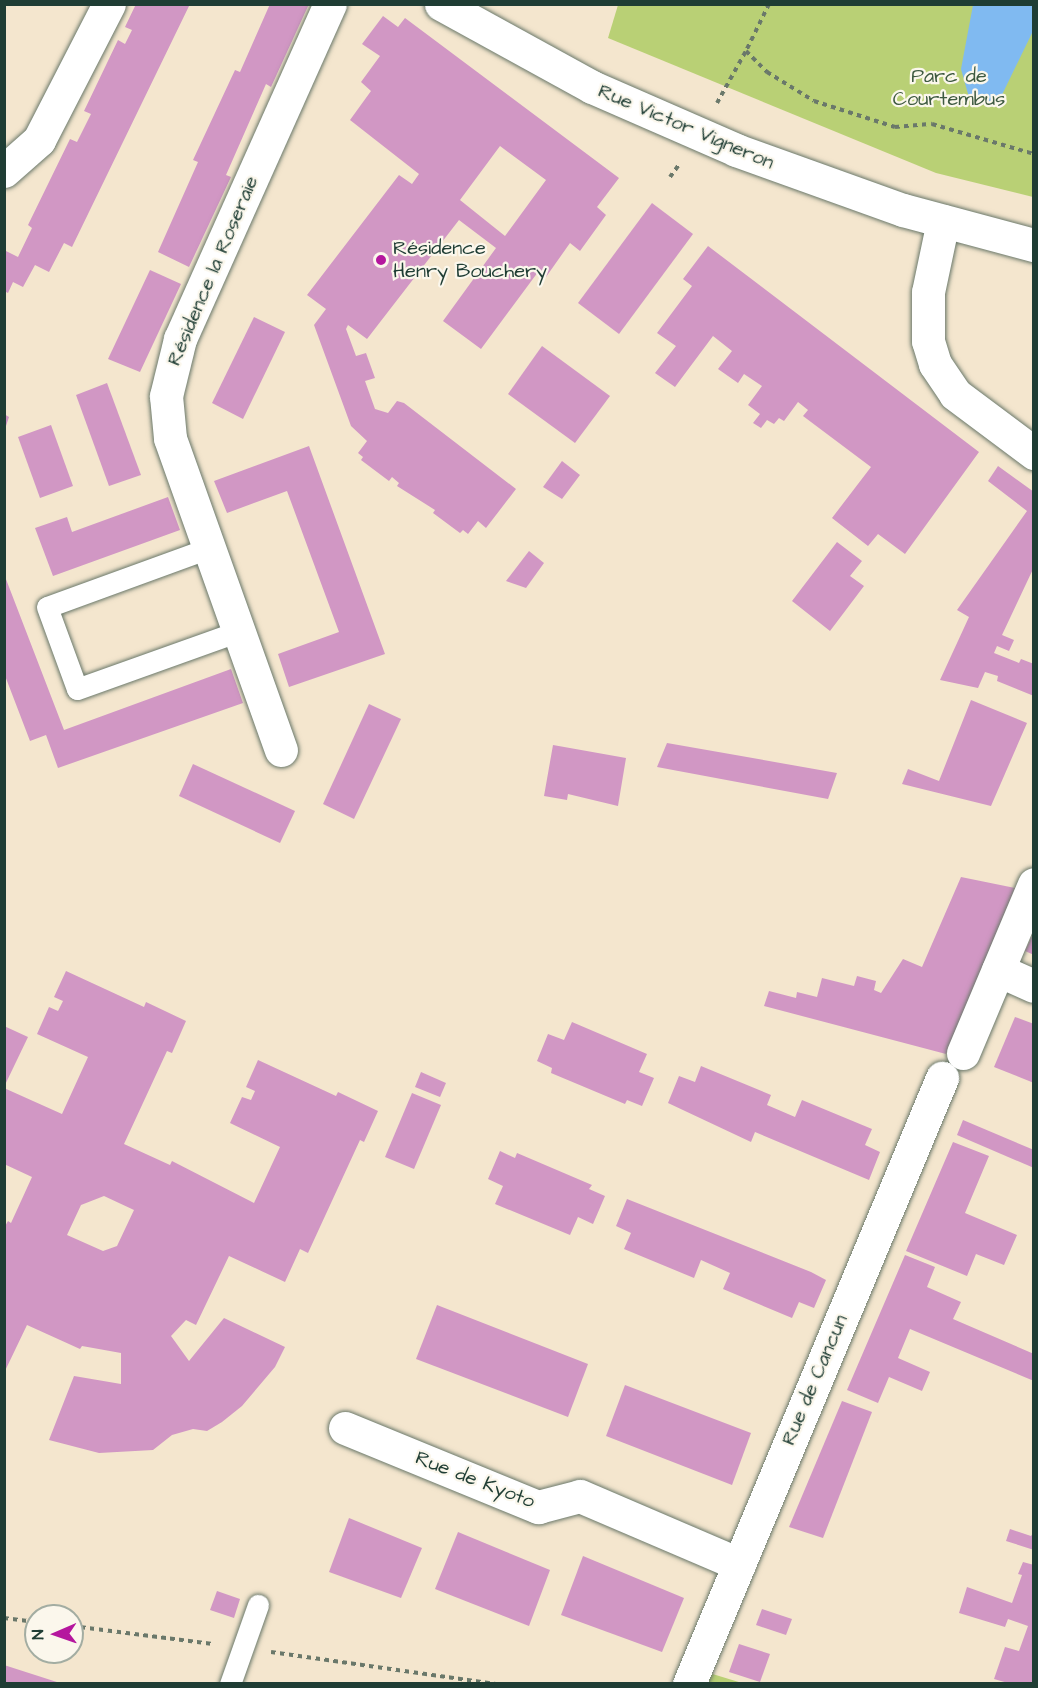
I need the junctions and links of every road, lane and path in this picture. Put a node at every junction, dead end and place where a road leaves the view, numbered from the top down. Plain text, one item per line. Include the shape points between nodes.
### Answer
1 (109, 4) edge
2 (330, 4) edge
3 (441, 4) edge
4 (769, 4) edge
5 (1034, 154) edge
6 (4, 171) edge
7 (943, 221) junction
8 (1034, 245) edge
9 (1034, 453) edge
10 (209, 548) junction
11 (238, 631) junction
12 (281, 750) dead end
13 (1034, 884) edge
14 (998, 970) junction
15 (1034, 986) edge
16 (963, 1053) dead end
17 (942, 1077) dead end
18 (345, 1428) dead end
19 (739, 1564) junction
20 (258, 1605) dead end
21 (4, 1618) edge
22 (24, 1620) edge
23 (84, 1628) edge
24 (243, 1648) junction
25 (230, 1683) edge
26 (496, 1683) edge
27 (689, 1683) edge

1 - 6 street via 39,140
2 - 10 street, Résidence la Roseraie via 180,339 168,378 166,420 170,438
3 - 7 street, Rue Victor Vigneron via 548,65 644,111 796,174
4 - 5 path via 746,51 767,72 814,101 894,127 932,124
7 - 8 street, Rue Victor Vigneron
7 - 9 street via 928,292 928,342 935,364 955,394
10 - 11 street, Résidence la Roseraie
10 - 11 lane via 47,607 77,689
11 - 12 street, Résidence la Roseraie
13 - 14 street
14 - 15 street
14 - 16 street
17 - 19 street, Rue de Cancun
18 - 19 street, Rue de Kyoto via 538,1507 580,1496
19 - 27 street, Rue de Cancun
20 - 24 lane
21 - 22 path
23 - 24 path
24 - 25 lane
24 - 26 path

